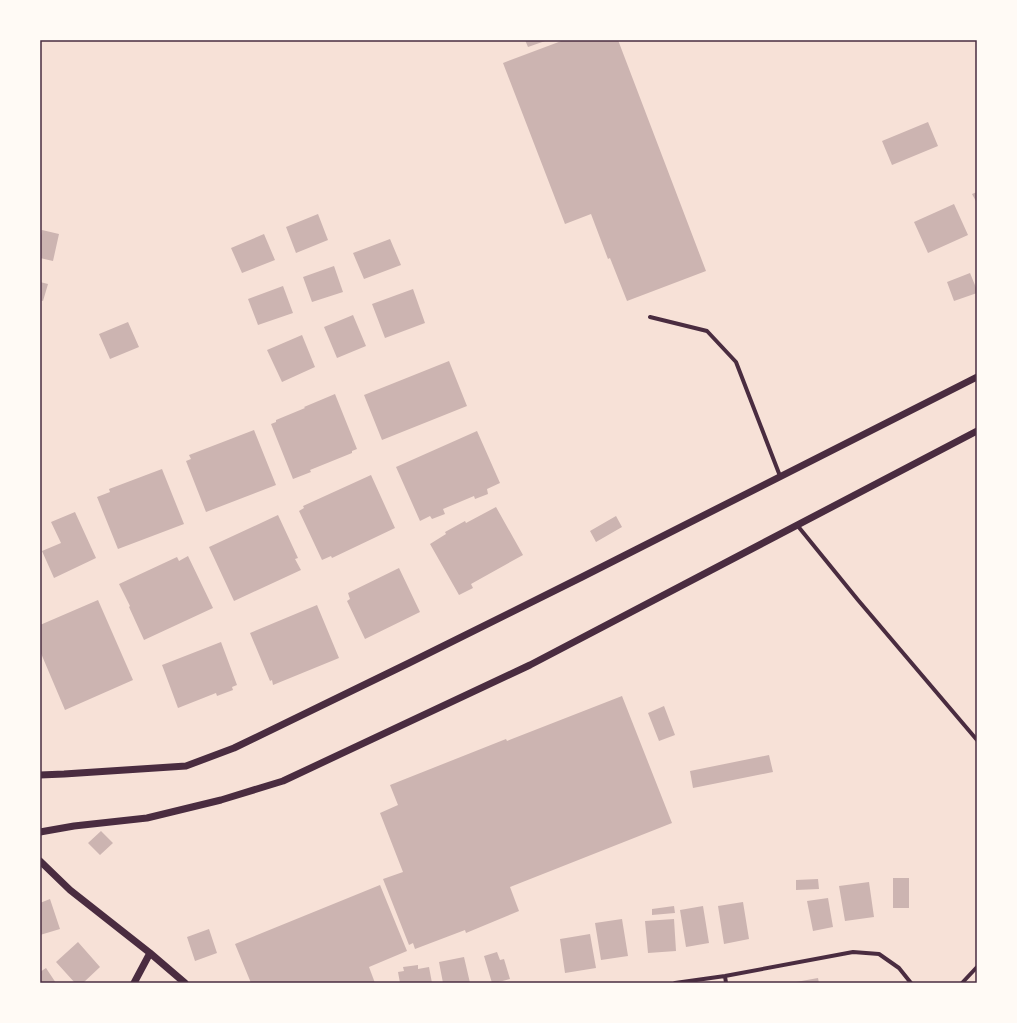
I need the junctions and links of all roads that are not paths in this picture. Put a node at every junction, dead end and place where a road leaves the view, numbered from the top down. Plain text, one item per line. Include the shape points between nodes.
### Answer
1 (650, 317) dead end
2 (977, 377) edge
3 (977, 431) edge
4 (780, 476) junction
5 (798, 525) junction
6 (977, 740) edge
7 (40, 775) edge
8 (40, 832) edge
9 (40, 860) edge
10 (150, 953) junction
11 (977, 967) edge
12 (725, 976) junction
13 (134, 983) edge
14 (185, 983) edge
15 (675, 983) edge
16 (726, 983) edge
17 (911, 983) edge
18 (962, 983) edge

1 - 4 street via 708,331 736,362
2 - 4 street
3 - 5 street
4 - 7 street via 582,578 234,748 186,766
5 - 6 street
5 - 8 street via 530,665 283,781 221,800 147,818
9 - 10 street via 70,890
10 - 13 street
10 - 14 street
11 - 18 street
12 - 15 street
12 - 16 street
12 - 17 street via 853,952 879,954 899,968

